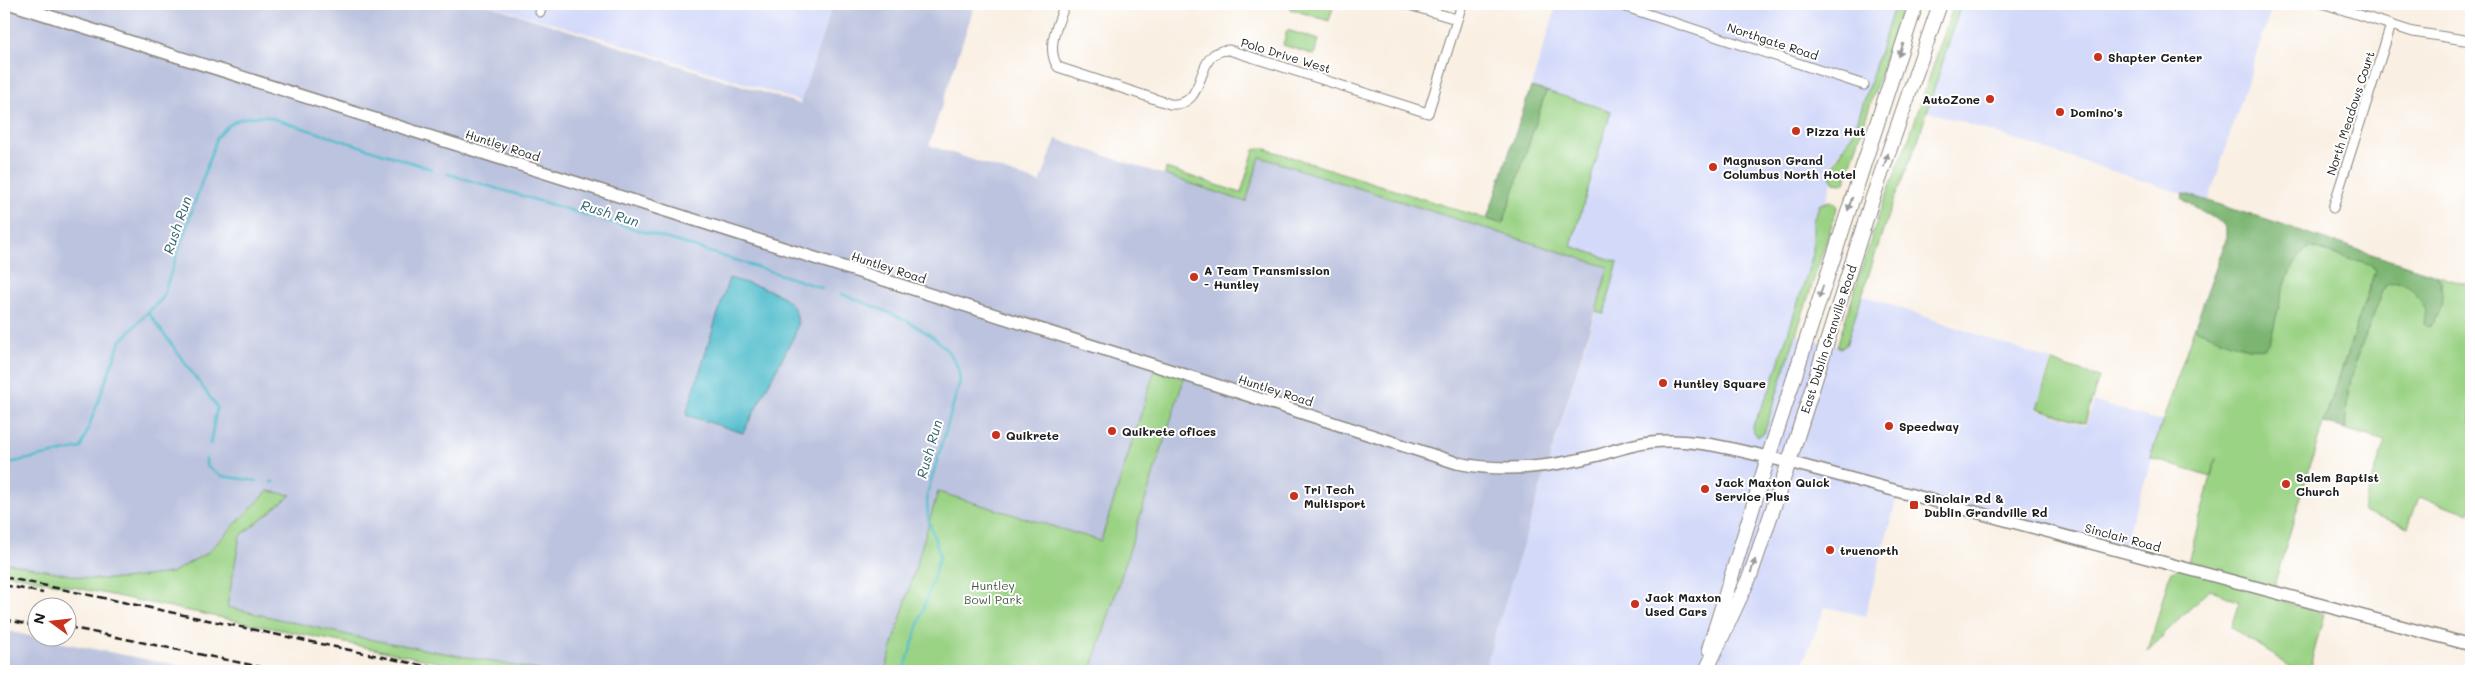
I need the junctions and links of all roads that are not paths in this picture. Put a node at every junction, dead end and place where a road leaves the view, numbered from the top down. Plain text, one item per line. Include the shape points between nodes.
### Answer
1 (12, 4) edge
2 (1065, 4) edge
3 (1406, 4) edge
4 (1462, 4) edge
5 (1618, 4) edge
6 (1916, 4) edge
7 (1940, 4) edge
8 (2325, 4) edge
9 (1456, 19) junction
10 (2391, 25) junction
11 (2471, 41) edge
12 (1864, 84) dead end
13 (2333, 208) dead end
14 (1768, 458) junction
15 (1789, 462) junction
16 (2471, 645) edge
17 (1702, 671) edge
18 (1706, 671) edge

1 - 14 main road, Huntley Road via 1457,464 1493,469 1531,468 1566,463 1631,446 1670,441 1703,443
2 - 9 street, Polo Drive West via 1053,42 1053,59 1058,67 1176,104 1193,96 1210,56 1229,50 1428,113
3 - 9 street
4 - 9 street
5 - 12 street, Northgate Road
6 -> 14 main road, East Dublin Granville Road
15 -> 7 main road, East Dublin Granville Road via 1871,203
8 - 10 street
10 - 11 street via 2437,37
10 - 13 street, North Meadows Court
14 - 15 main road, Sinclair Road
14 - 17 main road, East Dublin Granville Road
15 - 16 main road, Sinclair Road
18 -> 15 main road, East Dublin Granville Road via 1750,576

